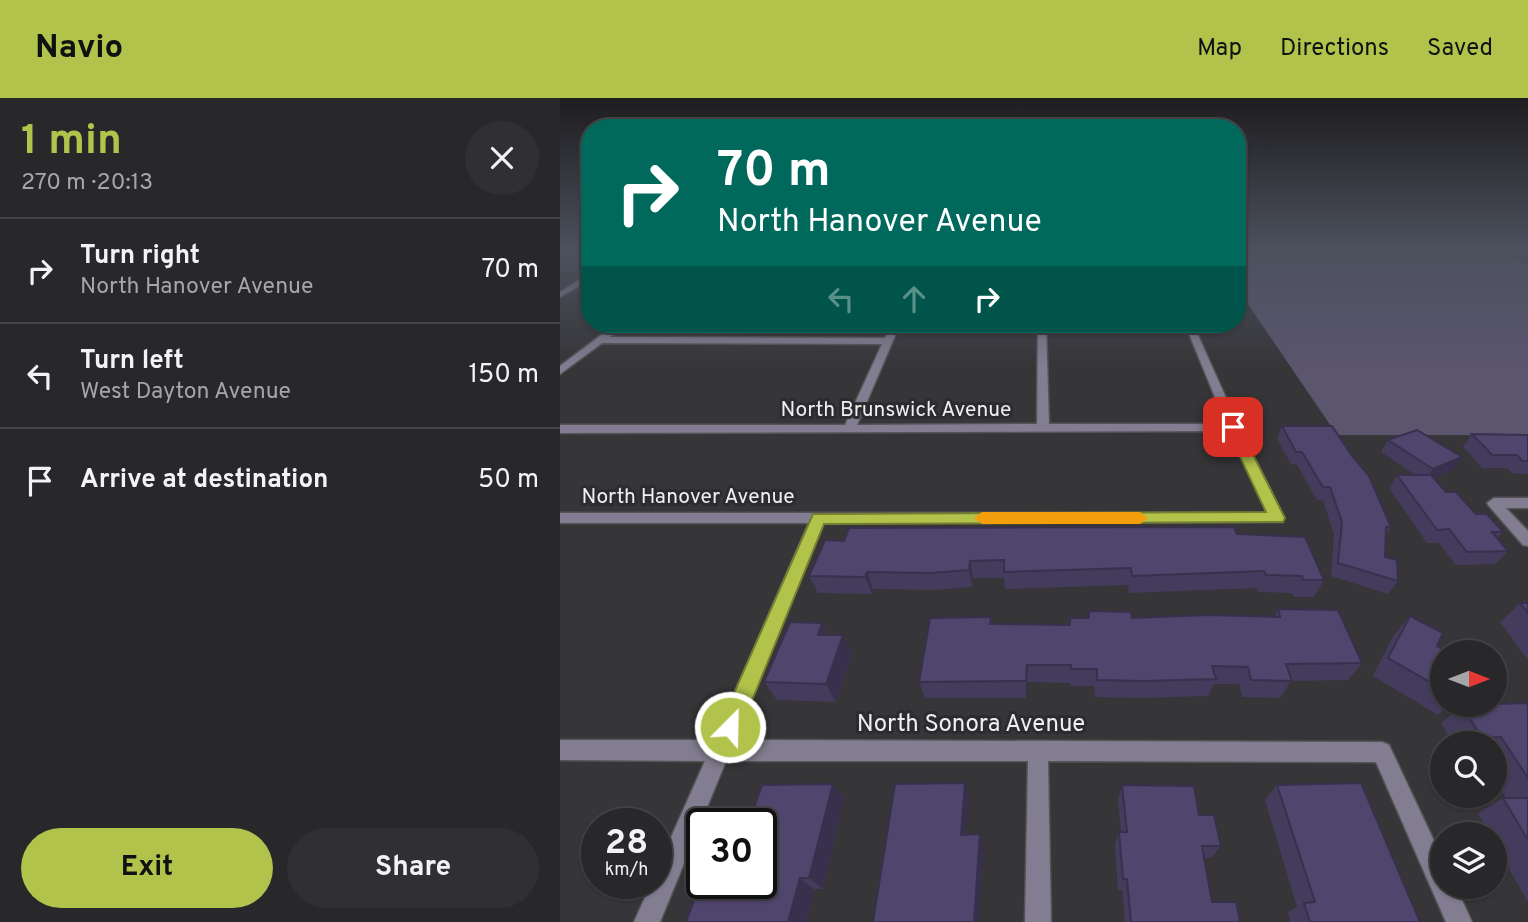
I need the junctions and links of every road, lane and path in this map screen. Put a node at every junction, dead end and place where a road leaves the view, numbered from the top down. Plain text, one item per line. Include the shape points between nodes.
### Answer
1 (609, 333) edge
2 (892, 333) edge
3 (1042, 333) edge
4 (1193, 333) edge
5 (600, 340) junction
6 (888, 341) junction
7 (560, 371) edge
8 (1233, 427) junction
9 (560, 429) edge
10 (849, 429) junction
11 (1043, 429) junction
12 (1528, 503) edge
13 (560, 518) edge
14 (818, 518) junction
15 (1528, 541) edge
16 (560, 750) edge
17 (720, 751) junction
18 (1038, 752) junction
19 (1430, 857) edge
20 (1449, 899) edge
21 (647, 922) edge
22 (1038, 922) edge
23 (1459, 922) edge

1 - 5 street
2 - 6 street
3 - 11 street
4 - 8 street
5 - 6 street
5 - 7 street
6 - 10 street
8 - 11 street, North Brunswick Avenue
8 - 14 street, North Hanover Avenue via 1277,518
9 - 10 street, North Brunswick Avenue
10 - 11 street, North Brunswick Avenue
12 - 15 street via 1494,503
13 - 14 street, North Hanover Avenue
14 - 17 street
16 - 17 street, North Sonora Avenue
17 - 18 street, North Sonora Avenue
17 - 21 street
18 - 19 street, North Sonora Avenue via 1382,752
18 - 22 street
20 - 23 street

